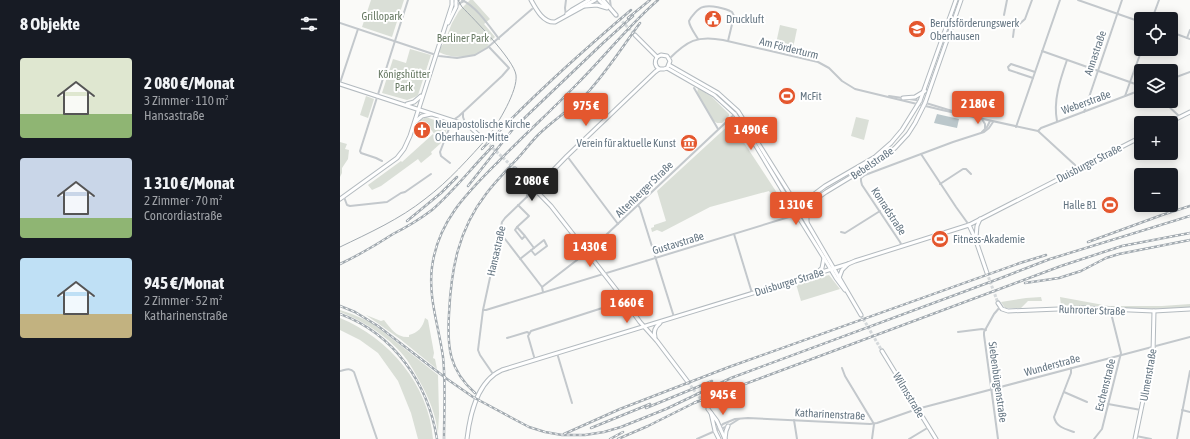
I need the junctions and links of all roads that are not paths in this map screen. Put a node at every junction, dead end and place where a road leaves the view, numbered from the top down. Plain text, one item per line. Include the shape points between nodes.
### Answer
1 (408, 0) edge
2 (452, 0) edge
3 (531, 0) edge
4 (566, 0) edge
5 (589, 0) edge
6 (595, 0) edge
7 (599, 0) edge
8 (603, 0) edge
9 (610, 0) edge
10 (956, 0) edge
11 (961, 0) edge
12 (1007, 0) edge
13 (1032, 0) edge
14 (1060, 0) edge
15 (1078, 0) edge
16 (1122, 0) edge
17 (1159, 0) edge
18 (460, 1) edge
19 (452, 5) junction
20 (456, 7) junction
21 (584, 7) junction
22 (607, 8) junction
23 (532, 9) dead end
24 (612, 11) junction
25 (1155, 12) edge
26 (1118, 14) junction
27 (616, 15) tunnel mouth
28 (1004, 15) dead end
29 (566, 16) junction
30 (1134, 20) edge
31 (340, 23) edge
32 (947, 28) junction
33 (358, 29) junction
34 (951, 30) junction
35 (1190, 30) edge
36 (443, 31) junction
37 (1178, 34) edge
38 (635, 35) tunnel mouth
39 (1012, 37) dead end
40 (1189, 38) edge
41 (499, 39) junction
42 (698, 39) junction
43 (395, 41) junction
44 (728, 41) junction
45 (489, 47) junction
46 (1042, 51) junction
47 (436, 54) junction
48 (1139, 56) edge
49 (657, 57) junction
50 (669, 59) junction
51 (1067, 60) junction
52 (668, 66) junction
53 (659, 69) junction
54 (1098, 71) junction
55 (1035, 72) junction
56 (1190, 72) edge
57 (1178, 76) edge
58 (1033, 78) junction
59 (1130, 82) junction
60 (1134, 83) edge
61 (340, 84) edge
62 (694, 88) dead end
63 (924, 91) junction
64 (1134, 93) edge
65 (422, 95) junction
66 (377, 96) junction
67 (886, 96) junction
68 (1125, 96) junction
69 (903, 98) junction
70 (919, 103) junction
71 (405, 104) junction
72 (924, 104) junction
73 (1170, 108) edge
74 (418, 109) junction
75 (465, 111) junction
76 (736, 112) junction
77 (1084, 112) junction
78 (1190, 112) edge
79 (433, 114) junction
80 (1180, 117) joint
81 (981, 119) junction
82 (452, 120) junction
83 (990, 121) junction
84 (993, 122) junction
85 (1057, 122) junction
86 (414, 123) junction
87 (466, 125) junction
88 (1016, 127) junction
89 (718, 129) junction
90 (985, 129) junction
91 (1038, 131) junction
92 (981, 133) junction
93 (483, 139) tunnel mouth
94 (1134, 141) edge
95 (921, 154) junction
96 (567, 156) junction
97 (382, 161) dead end
98 (450, 163) dead end
99 (515, 169) tunnel mouth
100 (1078, 169) junction
101 (431, 174) dead end
102 (971, 174) dead end
103 (844, 175) junction
104 (524, 179) junction
105 (842, 182) junction
106 (940, 184) junction
107 (535, 189) junction
108 (344, 197) junction
109 (526, 198) junction
110 (340, 200) edge
111 (810, 203) junction
112 (518, 205) junction
113 (638, 206) junction
114 (797, 206) junction
115 (794, 209) junction
116 (880, 211) junction
117 (798, 212) junction
118 (785, 218) junction
119 (980, 219) junction
120 (807, 222) junction
121 (618, 224) junction
122 (969, 225) junction
123 (841, 232) dead end
124 (734, 234) junction
125 (500, 235) junction
126 (976, 238) junction
127 (902, 246) junction
128 (534, 248) junction
129 (531, 250) junction
130 (587, 253) junction
131 (655, 258) junction
132 (824, 258) junction
133 (520, 259) junction
134 (848, 264) junction
135 (832, 268) junction
136 (817, 273) junction
137 (987, 273) tunnel mouth
138 (604, 274) junction
139 (839, 278) junction
140 (542, 288) junction
141 (543, 292) junction
142 (847, 292) junction
143 (752, 294) junction
144 (624, 301) junction
145 (998, 303) tunnel mouth
146 (1000, 308) junction
147 (1111, 309) junction
148 (1190, 309) edge
149 (483, 310) junction
150 (1154, 311) junction
151 (861, 315) tunnel mouth
152 (674, 318) junction
153 (662, 321) junction
154 (644, 327) junction
155 (986, 330) junction
156 (958, 332) dead end
157 (529, 333) junction
158 (1190, 337) edge
159 (507, 338) dead end
160 (656, 341) junction
161 (1153, 346) junction
162 (882, 351) tunnel mouth
163 (557, 353) junction
164 (1121, 355) junction
165 (535, 360) junction
166 (842, 368) dead end
167 (1071, 368) junction
168 (340, 371) edge
169 (1190, 371) edge
170 (493, 374) junction
171 (688, 382) tunnel mouth
172 (991, 390) junction
173 (1064, 392) junction
174 (1087, 402) dead end
175 (572, 403) dead end
176 (1108, 404) junction
177 (917, 409) junction
178 (1141, 410) junction
179 (1182, 410) junction
180 (1190, 412) edge
181 (739, 419) junction
182 (794, 420) junction
183 (874, 424) junction
184 (728, 426) junction
185 (929, 427) junction
186 (720, 428) junction
187 (715, 431) junction
188 (1074, 432) dead end
189 (1136, 438) edge
190 (377, 439) edge
191 (467, 439) edge
192 (697, 439) edge
193 (719, 439) edge
194 (725, 439) edge
195 (797, 439) edge
196 (872, 439) edge
197 (909, 439) edge
198 (936, 439) edge
199 (998, 439) edge
200 (1094, 439) edge
201 (1151, 439) edge
202 (1177, 439) edge

1 - 43 street
2 - 19 main road
3 - 29 main road via 548,22
4 - 29 street
5 - 29 main road
6 - 21 main road
7 - 22 main road
8 - 24 main road
9 - 24 street
10 - 32 main road, Bebelstraße
11 - 34 main road, Bebelstraße
12 - 28 street
13 - 39 street via 1025,19 1014,29
14 - 46 street
15 - 26 street
16 - 26 street, Annastraße
17 - 25 street
18 - 19 street
18 - 20 main road
18 - 20 street
18 - 41 street via 475,10
19 - 36 main road
20 - 36 main road
21 - 22 main road via 597,5
21 - 29 main road
22 - 24 main road
23 - 41 street
24 - 27 main road
26 - 30 street
26 - 54 street, Annastraße
31 - 33 street
32 - 34 main road
32 - 63 main road, Bebelstraße
33 - 43 street
33 - 61 street
34 - 72 main road, Bebelstraße
35 - 40 street
36 - 47 main road
37 - 40 street
38 - 49 main road
41 - 45 street
42 - 44 street, Am Förderturm
42 - 44 street via 689,21 700,9 708,7 732,12 734,16
42 - 50 street via 687,44
43 - 47 street
43 - 66 street
44 - 67 street, Am Förderturm via 818,62 830,68 851,87
45 - 47 street via 476,55 463,58
45 - 75 street via 509,68
46 - 51 street
46 - 55 street
47 - 65 main road
48 - 59 street
49 - 50 main road via 664,55
49 - 53 main road via 655,63
50 - 52 main road
51 - 54 street
51 - 85 street via 1056,103
52 - 53 main road
52 - 76 main road
53 - 96 main road, Hansastraße
54 - 59 street
54 - 77 street, Annastraße
55 - 58 street
55 - 58 street via 1011,64 1008,67
56 - 57 street
58 - 88 street
59 - 60 street
59 - 68 street
61 - 66 main road
62 - 89 street
63 - 69 main road via 915,97
63 - 70 main road, Bebelstraße
64 - 68 street, Weberstraße
65 - 71 main road via 414,102
65 - 74 main road
66 - 71 main road
66 - 97 street via 360,152
67 - 69 street, Am Förderturm
67 - 70 street, Am Förderturm
68 - 77 street, Weberstraße
69 - 70 street, Am Förderturm
70 - 72 street, Am Förderturm
70 - 103 main road, Bebelstraße via 907,125 891,143 870,161
71 - 74 main road
72 - 81 street, Am Förderturm
72 - 105 main road, Bebelstraße via 910,130 895,148
73 - 80 street
74 - 79 main road
74 - 86 main road
75 - 82 street
75 - 87 street via 462,116
76 - 89 street, Altenberger Straße
76 - 114 main road
76 - 115 main road
77 - 85 street, Weberstraße
78 - 80 main road
79 - 82 main road
79 - 86 main road via 422,116
81 - 83 street, Am Förderturm
81 - 90 street
82 - 87 main road
82 - 98 street via 440,152
83 - 84 street, Am Förderturm
83 - 90 street
84 - 88 street, Am Förderturm
84 - 92 street via 988,130
85 - 91 street, Weberstraße
86 - 108 main road via 405,147 397,158
87 - 93 main road
88 - 91 street, Am Förderturm
89 - 113 street, Altenberger Straße
90 - 92 street
91 - 100 street
92 - 95 street
94 - 100 main road, Duisburger Straße
95 - 106 street
95 - 116 street, Konradstraße via 861,179
96 - 107 main road, Hansastraße
96 - 121 street
99 - 104 main road
100 - 119 main road, Duisburger Straße
101 - 108 street via 387,202 350,206
102 - 106 street via 963,169
103 - 105 main road
103 - 114 main road, Bebelstraße
104 - 107 main road
104 - 109 street via 527,188
105 - 111 main road, Bebelstraße
106 - 122 street
107 - 109 street, Hansastraße
107 - 130 main road
108 - 110 main road
109 - 112 street, Hansastraße
111 - 117 main road, Bebelstraße
111 - 120 main road
112 - 125 street, Hansastraße via 504,220
112 - 128 street via 528,216 517,227
113 - 121 street, Altenberger Straße
113 - 131 street
114 - 115 main road, Bebelstraße
114 - 117 main road
115 - 117 main road
115 - 118 street, Gustavstraße
116 - 123 street via 845,233
116 - 127 street, Konradstraße
117 - 118 street, Gustavstraße
117 - 120 main road
117 - 132 main road
118 - 124 street, Gustavstraße
119 - 122 main road, Duisburger Straße
119 - 126 main road
120 - 135 main road
121 - 130 street, Altenberger Straße
122 - 126 main road
122 - 127 main road, Duisburger Straße
124 - 131 street, Gustavstraße
124 - 143 street
125 - 133 street
125 - 149 street, Hansastraße
126 - 137 main road
127 - 134 main road, Duisburger Straße
128 - 129 street
128 - 129 street via 544,240 548,246 535,255
129 - 133 street
130 - 138 main road
130 - 140 street, Altenberger Straße
131 - 138 street, Gustavstraße
131 - 152 street
132 - 135 main road
132 - 136 main road via 822,268
133 - 140 street
134 - 135 main road, Duisburger Straße
134 - 139 main road
135 - 136 main road, Duisburger Straße
135 - 139 main road
135 - 142 main road via 839,284
136 - 143 main road, Duisburger Straße
138 - 141 street, Gustavstraße
138 - 144 main road
139 - 142 main road
140 - 141 street
141 - 149 street, Gustavstraße
142 - 151 main road
143 - 152 main road, Duisburger Straße
144 - 154 main road
144 - 157 street
145 - 146 main road
146 - 147 main road, Ruhrorter Straße via 1008,311
146 - 155 street, Siebenbürgenstraße
147 - 150 main road, Ruhrorter Straße
147 - 164 street, Eschenstraße
148 - 150 main road, Ruhrorter Straße
149 - 170 street, Hansastraße via 478,350
150 - 161 main road, Ulmenstraße
152 - 153 main road, Duisburger Straße
153 - 154 main road, Duisburger Straße
153 - 160 main road via 654,330
154 - 160 main road
154 - 163 main road, Duisburger Straße
155 - 156 street
155 - 172 street, Siebenbürgenstraße via 984,335
157 - 159 street
157 - 165 street
158 - 161 street, Wunderstraße
160 - 171 main road
161 - 164 street, Wunderstraße
161 - 178 main road, Ulmenstraße
162 - 177 main road, Wilmsstraße
163 - 165 main road, Duisburger Straße
163 - 175 street
164 - 167 street, Wunderstraße
164 - 176 street, Eschenstraße
165 - 170 main road, Duisburger Straße
166 - 183 street
167 - 172 street, Wunderstraße
167 - 173 street
168 - 190 street via 349,369 354,372
169 - 179 street
170 - 191 main road via 474,405
172 - 177 street, Wunderstraße
172 - 199 street, Siebenbürgenstraße
173 - 174 street
173 - 188 street via 1054,417 1055,422 1057,426
176 - 178 street
176 - 200 street, Eschenstraße via 1102,429
177 - 183 street, Katharinenstraße
177 - 185 main road, Wilmsstraße
178 - 189 main road, Ulmenstraße
179 - 180 street
179 - 202 street
181 - 182 street, Katharinenstraße
181 - 184 street, Katharinenstraße
181 - 186 street, Katharinenstraße via 723,424
182 - 183 street, Katharinenstraße
182 - 195 street
183 - 196 street
184 - 186 street, Katharinenstraße
184 - 194 main road
185 - 197 street
185 - 198 main road, Wilmsstraße
186 - 187 street, Katharinenstraße
186 - 187 main road via 709,410
186 - 194 main road
187 - 192 street, Katharinenstraße
187 - 193 main road
189 - 201 street

